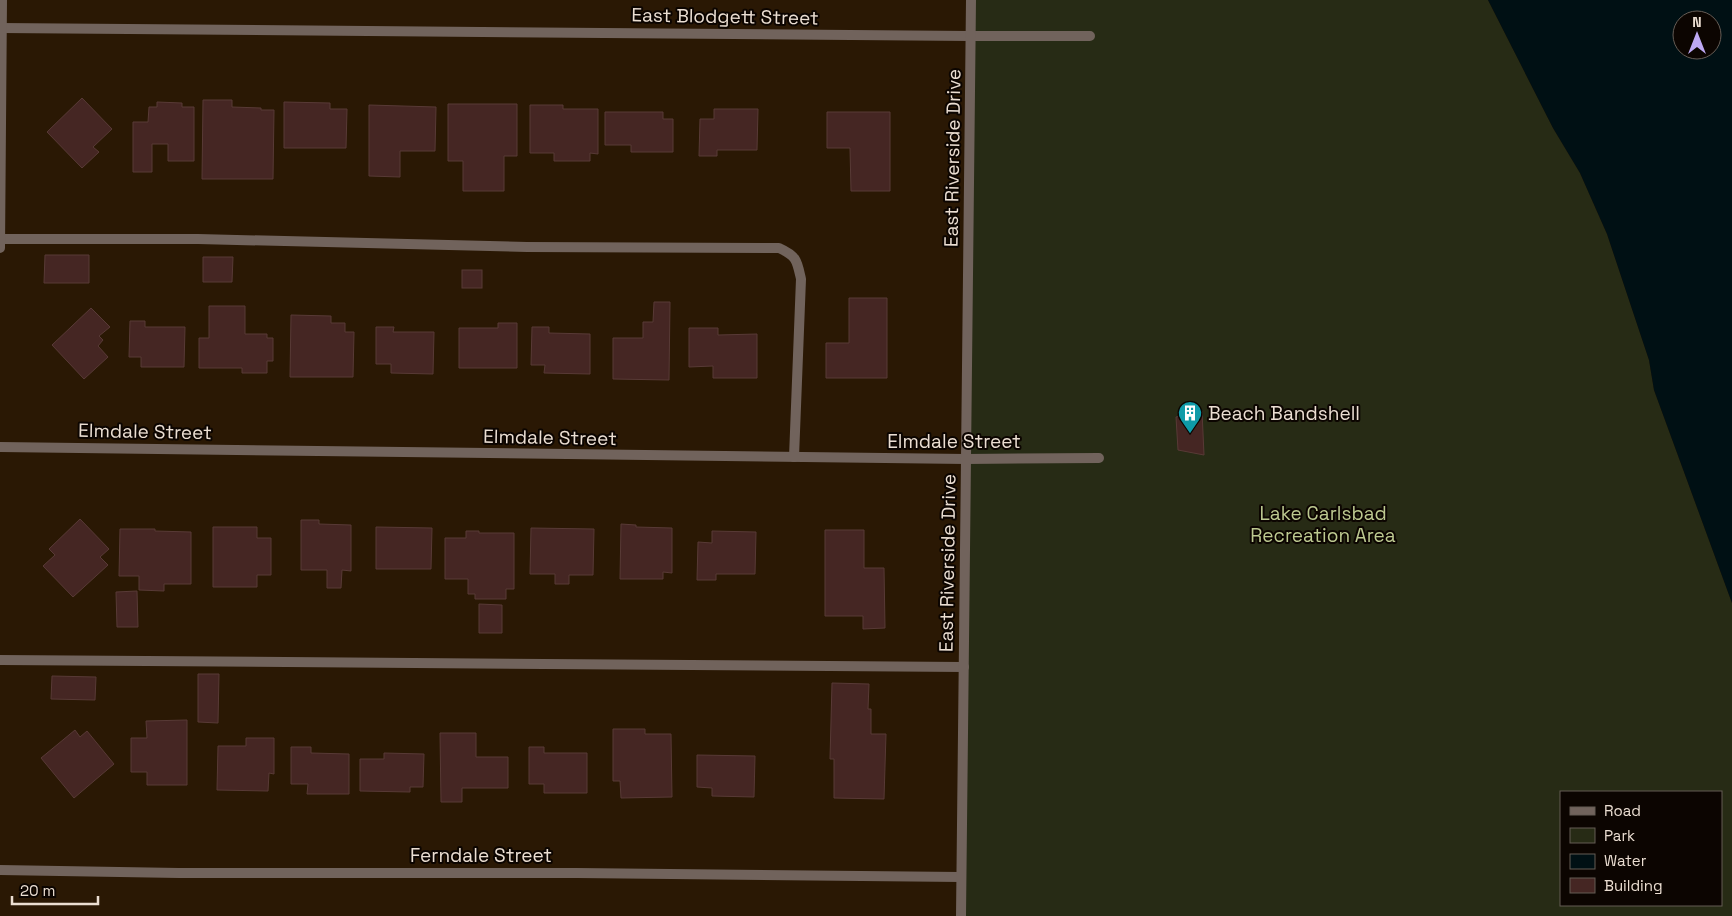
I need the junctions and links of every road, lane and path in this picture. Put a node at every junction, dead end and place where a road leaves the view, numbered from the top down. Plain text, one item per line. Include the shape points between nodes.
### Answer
1 (2, 0) edge
2 (970, 0) edge
3 (1, 28) edge
4 (970, 36) junction
5 (1090, 36) dead end
6 (0, 239) edge
7 (0, 248) edge
8 (0, 447) edge
9 (794, 458) junction
10 (1099, 458) dead end
11 (966, 459) junction
12 (0, 660) edge
13 (964, 667) junction
14 (0, 870) edge
15 (961, 877) junction
16 (960, 916) edge

1 - 3 street
2 - 4 street, East Riverside Drive
3 - 4 street, East Blodgett Street
3 - 6 street
4 - 5 street, East Blodgett Street
4 - 11 street, East Riverside Drive
6 - 7 street
6 - 9 street via 779,248 796,259 801,279
8 - 9 street, Elmdale Street
9 - 11 street, Elmdale Street
10 - 11 street, Elmdale Street
11 - 13 street, East Riverside Drive
12 - 13 street
13 - 15 street, East Riverside Drive
14 - 15 street, Ferndale Street
15 - 16 street, East Riverside Drive

